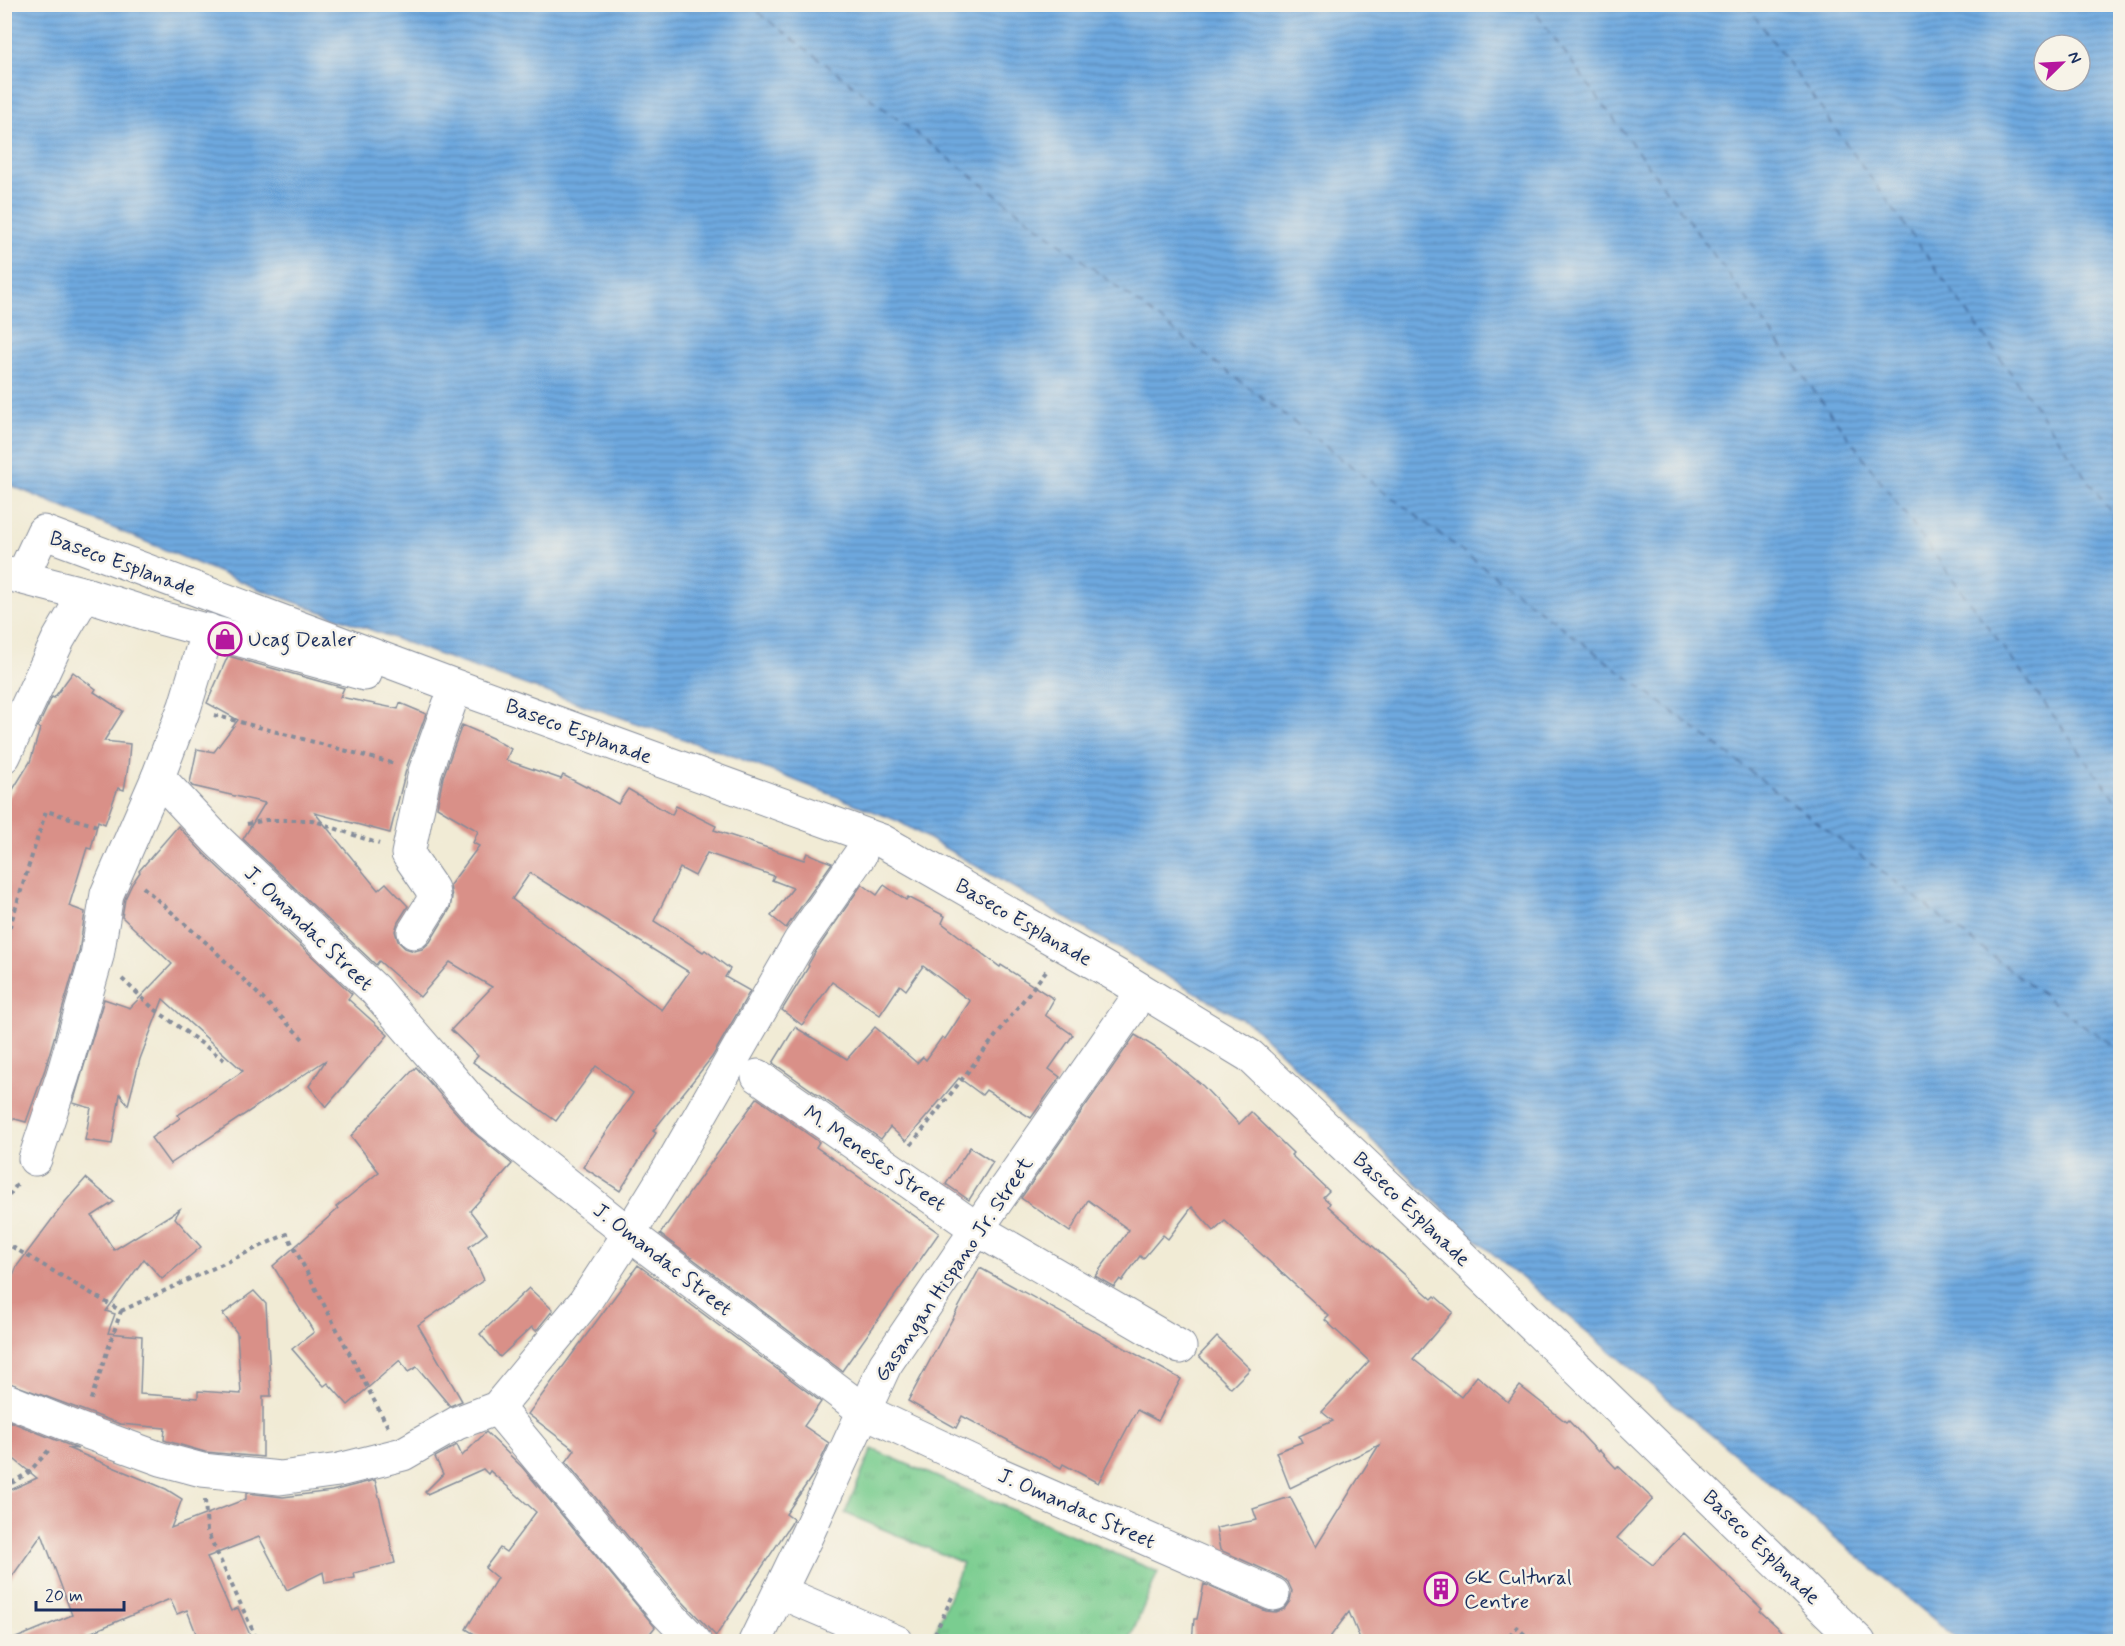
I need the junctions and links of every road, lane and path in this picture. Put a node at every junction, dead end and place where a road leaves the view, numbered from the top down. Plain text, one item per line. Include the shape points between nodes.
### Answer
1 (13, 575) edge
2 (85, 594) junction
3 (208, 630) junction
4 (449, 705) junction
5 (185, 706) junction
6 (4, 756) edge
7 (425, 772) junction
8 (159, 777) junction
9 (132, 836) junction
10 (217, 840) junction
11 (408, 855) junction
12 (860, 855) junction
13 (121, 866) junction
14 (414, 932) dead end
15 (4, 945) edge
16 (97, 956) junction
17 (1049, 960) junction
18 (1131, 1008) junction
19 (303, 1039) dead end
20 (227, 1062) dead end
21 (758, 1076) dead end
22 (34, 1159) dead end
23 (892, 1170) junction
24 (977, 1229) junction
25 (630, 1234) junction
26 (4, 1242) edge
27 (120, 1311) junction
28 (1180, 1347) dead end
29 (4, 1398) edge
30 (497, 1408) junction
31 (864, 1411) junction
32 (81, 1430) junction
33 (403, 1454) junction
34 (202, 1470) junction
35 (4, 1488) edge
36 (780, 1592) junction
37 (954, 1593) dead end
38 (1273, 1594) dead end
39 (258, 1641) edge
40 (695, 1641) edge
41 (755, 1641) edge
42 (897, 1641) edge
43 (931, 1641) edge
44 (1503, 1641) edge
45 (1532, 1641) edge
46 (1834, 1641) edge
47 (1859, 1641) edge

1 - 2 street
1 - 47 street, Baseco Esplanade via 43,532 882,840 1123,979 1250,1056
2 - 3 street
2 - 6 street via 58,640
3 - 4 street via 352,669
3 - 5 street
4 - 7 street
4 - 12 street via 778,818
5 - 7 path
5 - 8 street
7 - 11 street
8 - 9 street
8 - 10 street, J. Omandac Street
9 - 13 street
9 - 15 path via 46,811
10 - 11 path via 244,824 312,820
10 - 25 street, J. Omandac Street via 375,990 488,1121
11 - 14 street via 432,889 434,900
12 - 17 street
12 - 25 street via 800,941
13 - 16 street via 107,894
13 - 19 path
16 - 20 path via 153,1008
16 - 22 street
17 - 18 street
17 - 23 path via 1050,967
18 - 24 street, Gasangan Hispano Jr. Street
18 - 46 street via 1262,1081 1706,1510
21 - 23 street, M. Meneses Street
23 - 24 street, M. Meneses Street
24 - 28 street, M. Meneses Street
24 - 31 street, Gasangan Hispano Jr. Street via 885,1365
25 - 30 street via 584,1303
25 - 31 street, J. Omandac Street
26 - 27 path
27 - 32 path
27 - 33 path via 287,1234
29 - 32 street
30 - 33 street via 456,1423
30 - 40 street via 665,1611
31 - 36 street, Gasangan Hispano Jr. Street
31 - 38 street, J. Omandac Street
32 - 34 street
32 - 35 path via 51,1447 29,1472
33 - 34 street via 280,1479
34 - 39 path via 207,1531
36 - 41 street, Gasangan Hispano Jr. Street
36 - 42 street
37 - 43 path
44 - 45 path via 1517,1627

